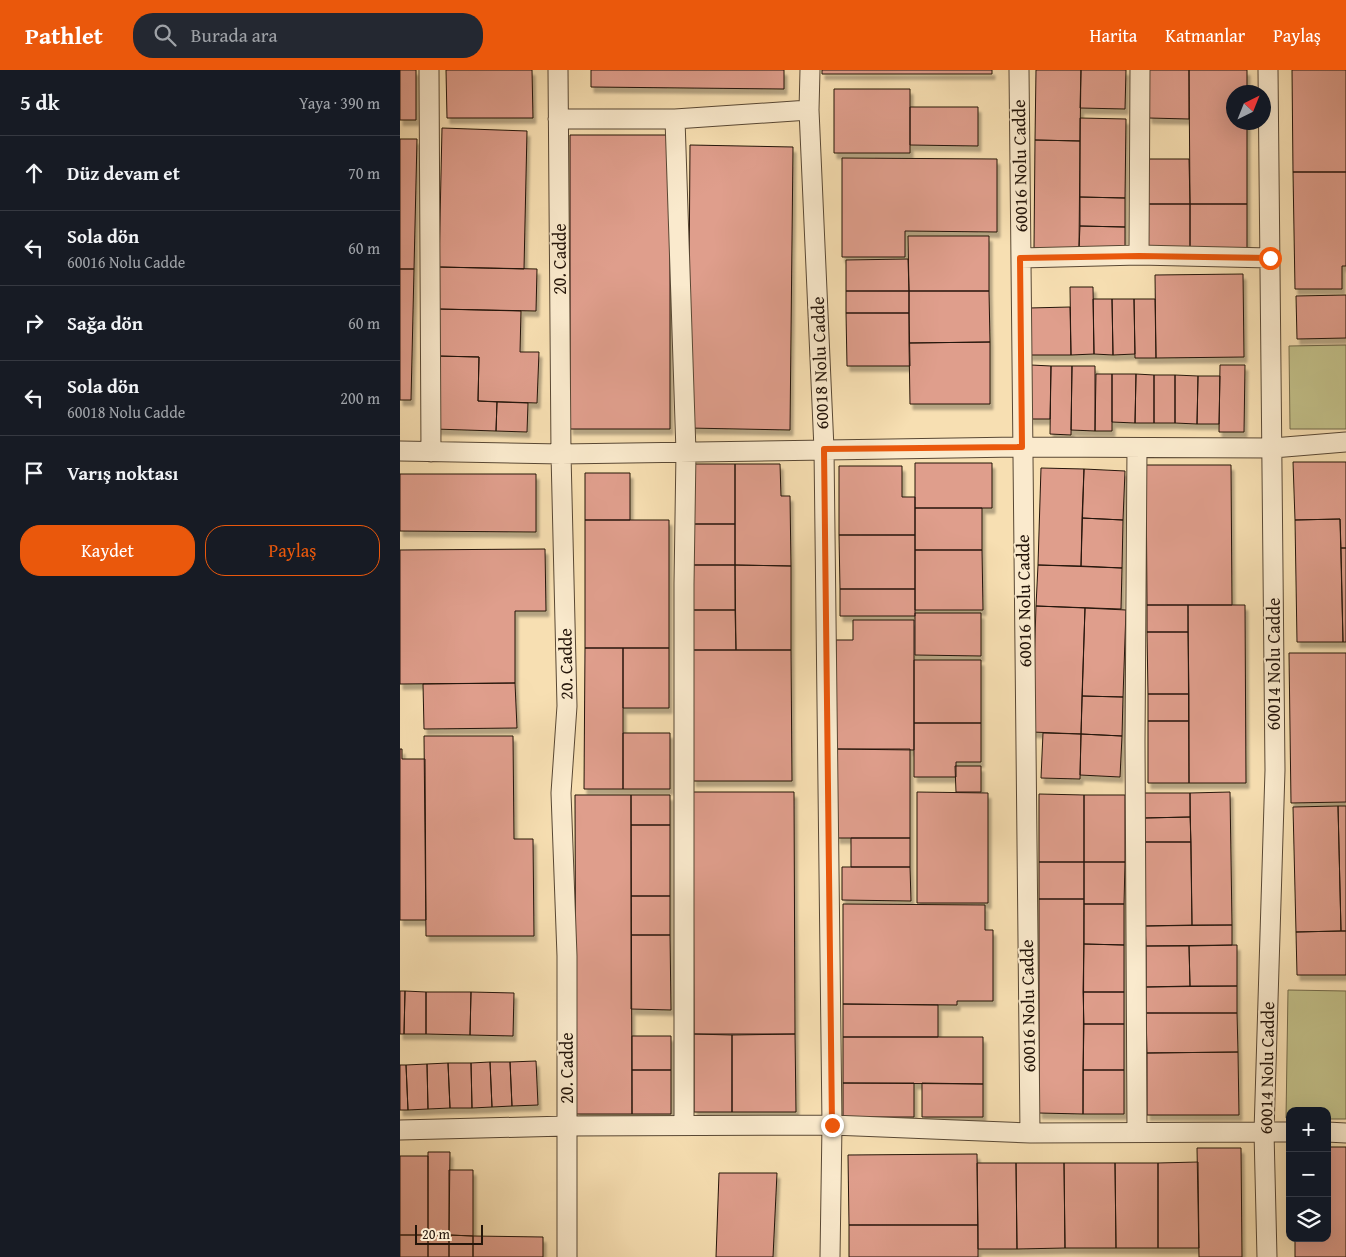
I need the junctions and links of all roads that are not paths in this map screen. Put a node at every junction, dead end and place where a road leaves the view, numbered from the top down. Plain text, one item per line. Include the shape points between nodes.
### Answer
1 (429, 70) edge
2 (558, 70) edge
3 (810, 70) edge
4 (1018, 70) edge
5 (1140, 70) edge
6 (1268, 70) edge
7 (809, 110) junction
8 (558, 118) junction
9 (676, 119) junction
10 (1139, 256) junction
11 (1020, 258) junction
12 (1270, 258) junction
13 (1346, 442) edge
14 (1022, 447) junction
15 (1137, 448) junction
16 (1273, 448) junction
17 (824, 449) junction
18 (400, 451) edge
19 (431, 452) junction
20 (686, 452) junction
21 (561, 454) junction
22 (684, 1125) junction
23 (832, 1125) junction
24 (567, 1126) junction
25 (400, 1130) edge
26 (1136, 1132) junction
27 (1264, 1132) junction
28 (1286, 1132) edge
29 (1331, 1132) edge
30 (1030, 1133) junction
31 (1346, 1133) edge
32 (567, 1257) edge
33 (830, 1257) edge
34 (1268, 1257) edge

1 - 19 street
2 - 8 street, 20. Cadde
3 - 7 street, 60018 Nolu Cadde
4 - 11 street, 60016 Nolu Cadde
5 - 10 street
6 - 12 street, 60014 Nolu Cadde
7 - 9 street
7 - 17 street, 60018 Nolu Cadde
8 - 9 street
8 - 21 street, 20. Cadde
9 - 20 street
10 - 11 street
10 - 12 street
11 - 14 street, 60016 Nolu Cadde
12 - 16 street, 60014 Nolu Cadde
13 - 16 street
14 - 15 street
14 - 17 street
14 - 30 street, 60016 Nolu Cadde
15 - 16 street
15 - 26 street via 1134,742
16 - 27 street, 60014 Nolu Cadde via 1275,770
17 - 20 street
17 - 23 street, 60018 Nolu Cadde
18 - 19 street
19 - 21 street
20 - 21 street
20 - 22 street
21 - 24 street, 20. Cadde via 567,706 561,793 567,956
22 - 23 street
22 - 24 street
23 - 30 street
23 - 33 street, 60018 Nolu Cadde
24 - 25 street
24 - 32 street, 20. Cadde
26 - 27 street
26 - 30 street
27 - 28 street
27 - 34 street, 60014 Nolu Cadde
29 - 31 street

